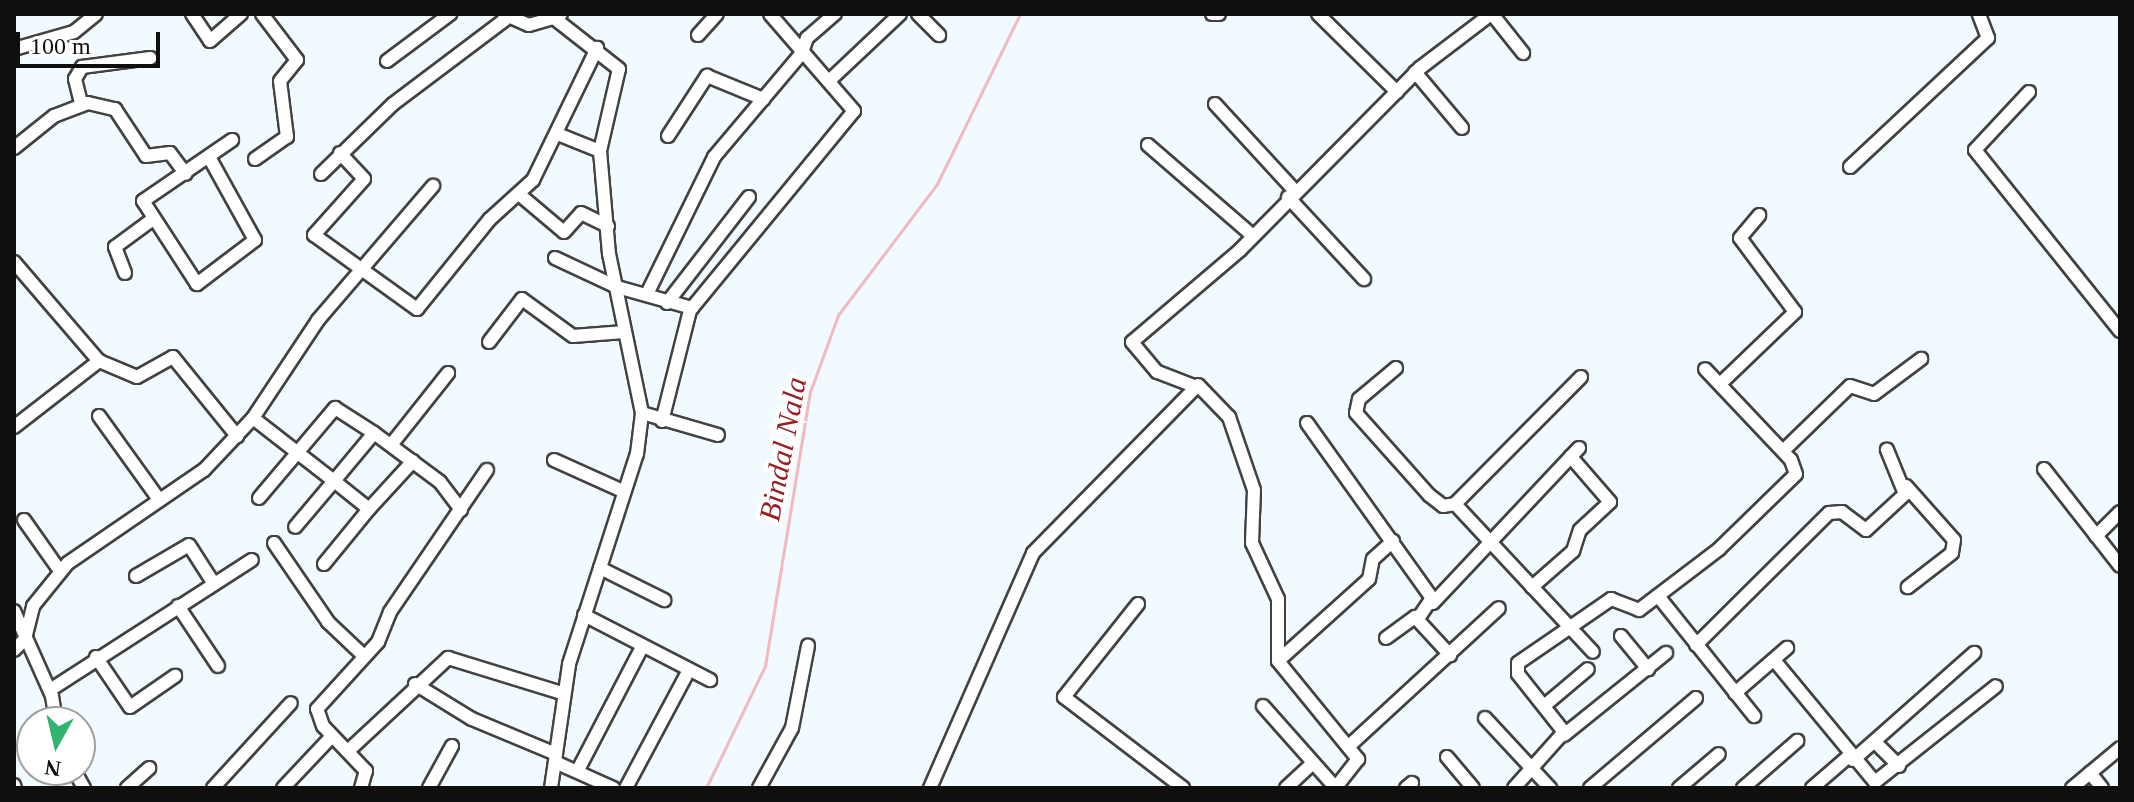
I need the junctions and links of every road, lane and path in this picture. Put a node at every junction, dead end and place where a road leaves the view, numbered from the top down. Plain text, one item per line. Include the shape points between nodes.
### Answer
1 (96, 14) edge
2 (192, 14) edge
3 (241, 14) edge
4 (262, 14) edge
5 (450, 14) edge
6 (717, 14) edge
7 (770, 14) edge
8 (835, 14) edge
9 (900, 14) edge
10 (918, 14) edge
11 (1212, 14) edge
12 (1219, 14) edge
13 (1318, 14) edge
14 (1490, 14) edge
15 (1979, 14) edge
16 (505, 16) edge
17 (558, 16) edge
18 (698, 35) dead end
19 (939, 35) dead end
20 (597, 48) junction
21 (14, 49) edge
22 (802, 53) junction
23 (1523, 53) dead end
24 (150, 58) dead end
25 (387, 61) dead end
26 (1415, 72) junction
27 (830, 80) junction
28 (1397, 92) junction
29 (2029, 92) dead end
30 (763, 99) junction
31 (81, 103) junction
32 (1215, 104) dead end
33 (1462, 128) dead end
34 (560, 135) junction
35 (668, 136) dead end
36 (232, 140) dead end
37 (1148, 145) dead end
38 (14, 148) edge
39 (600, 151) junction
40 (340, 153) junction
41 (209, 157) junction
42 (255, 159) dead end
43 (1850, 167) dead end
44 (186, 174) junction
45 (321, 174) dead end
46 (433, 186) dead end
47 (1291, 194) junction
48 (520, 195) junction
49 (749, 197) dead end
50 (1759, 215) dead end
51 (153, 219) junction
52 (608, 226) junction
53 (1253, 236) junction
54 (555, 258) dead end
55 (14, 262) edge
56 (359, 272) junction
57 (125, 273) dead end
58 (1364, 279) dead end
59 (617, 287) junction
60 (647, 294) junction
61 (667, 303) junction
62 (690, 310) junction
63 (2120, 331) edge
64 (624, 332) junction
65 (489, 342) dead end
66 (1921, 359) dead end
67 (99, 361) junction
68 (1396, 368) dead end
69 (1705, 369) dead end
70 (448, 373) dead end
71 (1581, 377) dead end
72 (1720, 384) junction
73 (1194, 386) junction
74 (642, 413) junction
75 (99, 416) dead end
76 (253, 418) junction
77 (662, 421) junction
78 (1307, 423) dead end
79 (14, 427) edge
80 (374, 433) junction
81 (718, 435) dead end
82 (237, 436) junction
83 (391, 445) junction
84 (1887, 450) dead end
85 (1783, 451) junction
86 (299, 452) junction
87 (554, 460) dead end
88 (413, 461) junction
89 (2044, 469) dead end
90 (487, 470) dead end
91 (334, 481) junction
92 (1906, 486) junction
93 (623, 491) junction
94 (158, 498) junction
95 (259, 498) dead end
96 (1455, 504) junction
97 (369, 509) junction
98 (461, 510) junction
99 (2120, 512) edge
100 (24, 520) dead end
101 (295, 527) dead end
102 (2096, 536) junction
103 (1393, 541) junction
104 (274, 543) dead end
105 (1490, 543) junction
106 (252, 560) dead end
107 (324, 564) dead end
108 (2120, 566) edge
109 (600, 568) junction
110 (60, 571) junction
111 (136, 576) dead end
112 (214, 584) junction
113 (1532, 587) junction
114 (1908, 587) dead end
115 (1658, 596) junction
116 (664, 600) dead end
117 (1433, 603) junction
118 (1138, 604) dead end
119 (178, 606) junction
120 (1499, 608) dead end
121 (14, 611) edge
122 (584, 615) junction
123 (1418, 619) junction
124 (1566, 625) junction
125 (1621, 636) dead end
126 (1386, 638) dead end
127 (25, 639) junction
128 (1696, 645) junction
129 (808, 646) dead end
130 (642, 647) junction
131 (1787, 648) dead end
132 (14, 650) edge
133 (1593, 652) dead end
134 (1666, 653) dead end
135 (1974, 653) dead end
136 (1450, 655) junction
137 (364, 656) junction
138 (96, 657) junction
139 (1774, 660) junction
140 (1278, 661) junction
141 (218, 666) dead end
142 (1588, 669) dead end
143 (1648, 669) junction
144 (689, 670) junction
145 (175, 676) dead end
146 (710, 680) dead end
147 (415, 684) junction
148 (1996, 686) dead end
149 (50, 690) junction
150 (562, 693) junction
151 (1735, 693) junction
152 (1696, 698) dead end
153 (291, 703) dead end
154 (53, 706) edge
155 (1263, 706) dead end
156 (1544, 706) junction
157 (1754, 716) dead end
158 (1485, 718) dead end
159 (1564, 735) junction
160 (332, 736) junction
161 (1797, 741) dead end
162 (1875, 742) junction
163 (1350, 745) junction
164 (452, 746) dead end
165 (2120, 748) edge
166 (348, 751) junction
167 (1719, 754) dead end
168 (1447, 757) dead end
169 (555, 758) junction
170 (1851, 758) junction
171 (1313, 763) junction
172 (1899, 766) junction
173 (149, 768) dead end
174 (1531, 769) junction
175 (578, 770) junction
176 (2090, 773) junction
177 (1877, 785) edge
178 (1335, 787) edge
179 (127, 788) edge
180 (213, 788) edge
181 (283, 788) edge
182 (361, 788) edge
183 (429, 788) edge
184 (551, 788) edge
185 (613, 788) edge
186 (626, 788) edge
187 (759, 788) edge
188 (930, 788) edge
189 (1183, 788) edge
190 (1286, 788) edge
191 (1473, 788) edge
192 (1514, 788) edge
193 (1550, 788) edge
194 (1590, 788) edge
195 (1679, 788) edge
196 (1743, 788) edge
197 (1812, 788) edge
198 (2072, 788) edge
199 (2102, 788) edge

1 - 21 street via 74,32
2 - 3 street via 210,41
4 - 42 street via 297,60 280,81 287,137
5 - 25 street
6 - 18 street
7 - 22 street
8 - 22 street via 807,38
9 - 27 street
10 - 19 street
11 - 12 street
13 - 28 street
14 - 23 street
14 - 26 street
15 - 43 street via 1988,38
16 - 17 street via 529,25
16 - 40 street
17 - 20 street
20 - 34 street
20 - 39 street via 619,69
22 - 27 street
22 - 30 street
24 - 31 street via 82,67 75,76
26 - 28 street
26 - 33 street
27 - 62 street via 854,112
28 - 47 street
29 - 63 street via 1975,150
30 - 35 street via 707,76
30 - 60 street via 709,165
31 - 38 street
31 - 44 street via 115,109 146,156 170,153
32 - 47 street
34 - 39 street
34 - 48 street
36 - 41 street
37 - 53 street
39 - 52 street
40 - 45 street
40 - 56 street via 364,179 314,235
41 - 44 street
41 - 51 street via 253,243 197,284
44 - 51 street via 143,200
46 - 56 street
47 - 53 street
47 - 58 street
48 - 52 street via 564,232 581,213
48 - 56 street via 490,219 417,309
49 - 61 street
50 - 72 street via 1740,238 1795,312
51 - 57 street via 116,245
52 - 59 street
53 - 73 street via 1131,345 1157,372
54 - 59 street
55 - 67 street
56 - 76 street
59 - 60 street
59 - 64 street
60 - 61 street
61 - 62 street
62 - 77 street
64 - 65 street via 573,336 522,299
64 - 74 street
66 - 85 street via 1874,394 1850,386
67 - 79 street
67 - 82 street via 137,377 173,357
68 - 96 street via 1359,399 1356,413 1429,495 1443,506
69 - 72 street
70 - 83 street
71 - 96 street
72 - 85 street
73 - 140 street via 1229,417 1254,490 1252,543 1278,599
73 - 188 street via 1172,417 1033,553
74 - 77 street
74 - 93 street
75 - 94 street
76 - 82 street
76 - 86 street
77 - 81 street
78 - 103 street
80 - 83 street
80 - 86 street via 335,408
80 - 91 street
82 - 94 street via 196,476
83 - 88 street
84 - 92 street
85 - 115 street via 1796,465 1793,479
86 - 91 street
86 - 95 street
87 - 93 street
88 - 97 street
88 - 98 street via 447,488
89 - 102 street
90 - 98 street
91 - 97 street
91 - 101 street
92 - 114 street via 1954,540 1952,553
92 - 128 street via 1869,529 1859,529 1842,512 1829,513
93 - 109 street
94 - 110 street
96 - 105 street
97 - 107 street
98 - 137 street
99 - 102 street
100 - 110 street
102 - 108 street
103 - 117 street
103 - 140 street via 1373,559 1369,579
104 - 137 street via 328,622
105 - 113 street
105 - 113 street via 1575,452 1610,502 1580,530 1573,551
105 - 117 street
106 - 112 street
109 - 116 street
109 - 122 street
110 - 127 street via 30,610
111 - 112 street via 189,545
112 - 119 street
113 - 124 street
115 - 124 street via 1637,610 1611,599 1581,624
115 - 128 street
117 - 123 street
118 - 189 street via 1064,697
119 - 138 street
119 - 141 street
120 - 136 street
121 - 127 street
122 - 130 street
122 - 150 street
123 - 126 street via 1409,617
123 - 136 street
124 - 133 street
124 - 156 street via 1516,666
125 - 143 street
127 - 132 street
127 - 149 street
128 - 151 street
129 - 187 street via 792,728
130 - 144 street
130 - 175 street
131 - 139 street
134 - 143 street
135 - 162 street
136 - 163 street
137 - 160 street via 317,709
138 - 145 street via 130,707
138 - 149 street
139 - 151 street
139 - 170 street
140 - 163 street
142 - 156 street
143 - 159 street
144 - 146 street
144 - 186 street
147 - 150 street via 455,657
147 - 166 street
147 - 169 street via 472,719
148 - 172 street
149 - 154 street
150 - 169 street
151 - 157 street
152 - 194 street
153 - 180 street
155 - 171 street
156 - 159 street
158 - 174 street
159 - 174 street
160 - 166 street
160 - 181 street
161 - 196 street
162 - 170 street
162 - 172 street
163 - 178 street via 1358,763
164 - 183 street
165 - 176 street
166 - 182 street via 366,771
167 - 195 street
168 - 191 street
169 - 175 street
169 - 184 street
170 - 177 street
170 - 197 street
171 - 178 street
171 - 190 street
172 - 177 street
173 - 179 street
174 - 192 street
174 - 193 street
175 - 185 street
176 - 198 street
176 - 199 street

